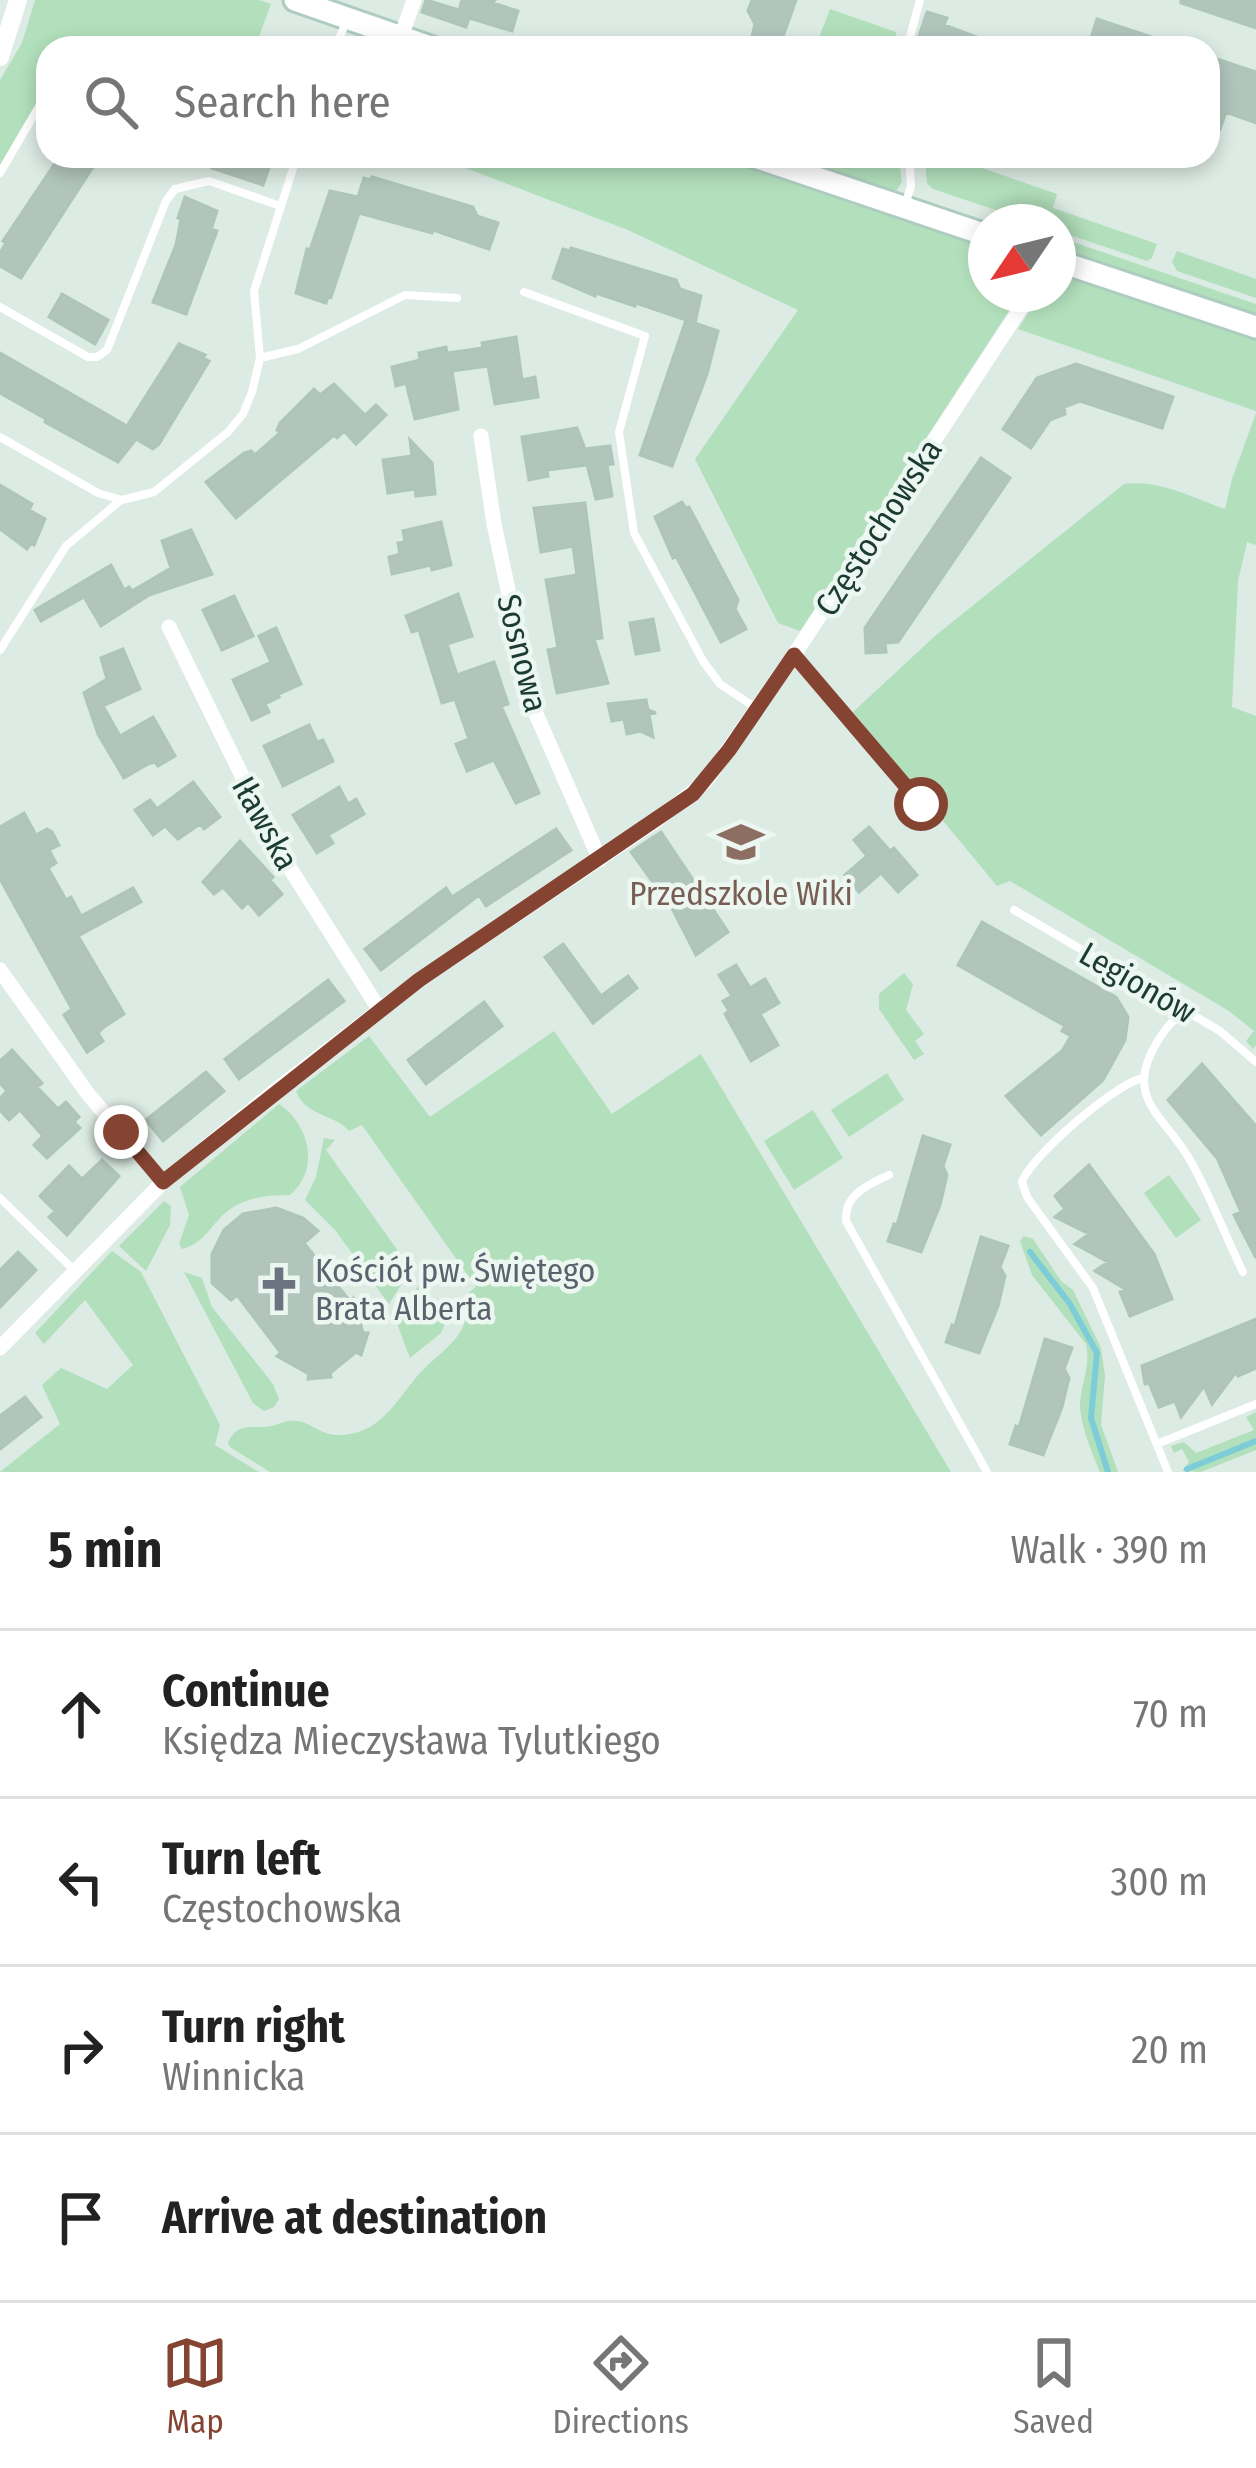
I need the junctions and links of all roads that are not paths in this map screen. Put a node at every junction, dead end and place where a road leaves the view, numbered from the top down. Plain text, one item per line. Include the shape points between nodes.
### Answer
1 (18, 0) edge
2 (295, 0) edge
3 (413, 0) edge
4 (920, 0) edge
5 (347, 19) junction
6 (340, 36) edge
7 (398, 36) edge
8 (401, 36) edge
9 (910, 36) edge
10 (0, 57) edge
11 (36, 112) edge
12 (293, 168) edge
13 (787, 168) edge
14 (910, 168) edge
15 (0, 173) edge
16 (280, 206) junction
17 (904, 208) junction
18 (968, 230) edge
19 (1076, 266) edge
20 (524, 292) dead end
21 (457, 298) dead end
22 (0, 308) edge
23 (1018, 312) edge
24 (1256, 327) edge
25 (260, 358) junction
26 (481, 436) dead end
27 (0, 437) edge
28 (122, 500) junction
29 (170, 628) dead end
30 (0, 650) edge
31 (794, 655) junction
32 (758, 709) junction
33 (921, 804) dead end
34 (600, 860) junction
35 (1014, 910) dead end
36 (0, 970) edge
37 (379, 1009) junction
38 (1188, 1011) junction
39 (1256, 1062) edge
40 (1143, 1078) junction
41 (889, 1174) dead end
42 (163, 1182) junction
43 (0, 1198) edge
44 (75, 1271) junction
45 (1243, 1272) dead end
46 (0, 1348) edge
47 (1256, 1405) edge
48 (1157, 1444) junction
49 (987, 1472) edge
50 (1168, 1472) edge

1 - 10 street
2 - 5 main road
3 - 8 street
4 - 9 lane
5 - 6 lane
5 - 7 main road
11 - 15 lane
12 - 16 lane
13 - 17 main road
14 - 17 lane
16 - 22 lane via 209,181 175,189 97,357
16 - 25 lane via 254,291
17 - 18 main road
19 - 24 main road
20 - 32 lane via 645,336 619,432 634,533 703,661 720,684
21 - 25 lane via 405,295 298,350
23 - 31 street, Częstochowska
25 - 28 lane via 236,424 154,492
26 - 34 street, Sosnowa via 533,707
27 - 28 lane
28 - 30 lane via 66,546
29 - 37 street, Iławska via 268,831
31 - 32 street, Częstochowska
31 - 33 lane
32 - 34 street, Częstochowska via 693,794
34 - 37 street, Częstochowska
35 - 38 lane, Legionów
36 - 42 street
37 - 42 street, Częstochowska
38 - 39 lane, Legionów
38 - 40 lane via 1168,1024
40 - 45 lane
40 - 48 lane via 1124,1084 1038,1158 1022,1182 1093,1288
41 - 49 lane via 851,1198 846,1221
42 - 44 street, Częstochowska
43 - 44 lane
44 - 46 street, Częstochowska
47 - 48 lane
48 - 50 lane

